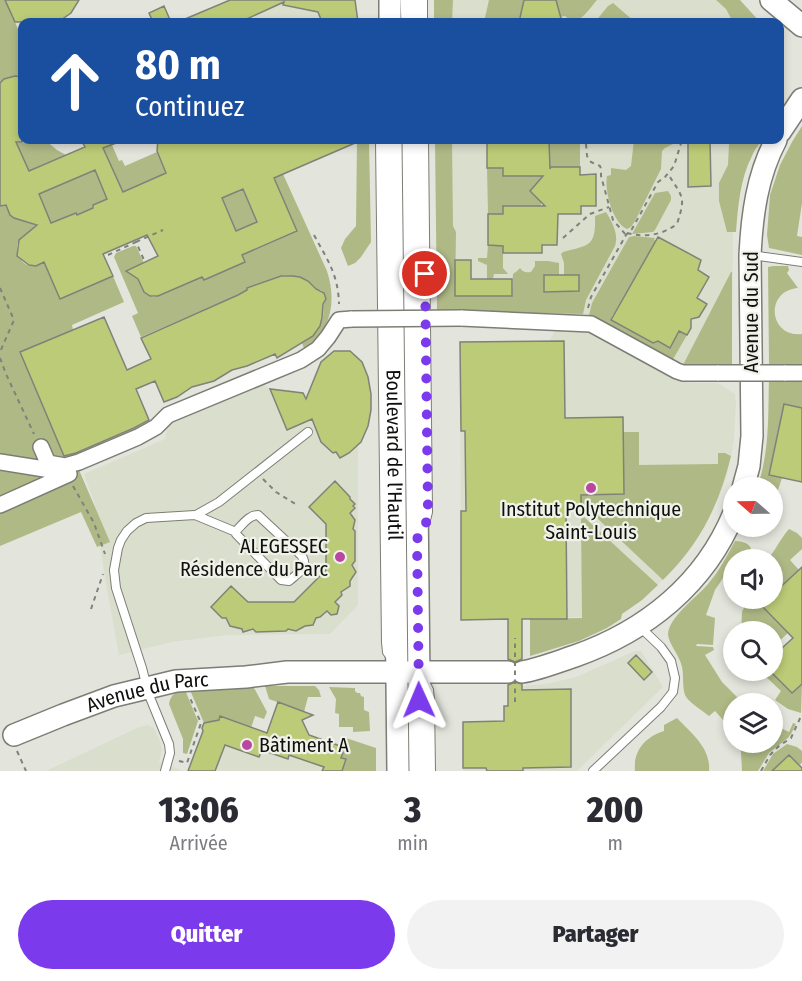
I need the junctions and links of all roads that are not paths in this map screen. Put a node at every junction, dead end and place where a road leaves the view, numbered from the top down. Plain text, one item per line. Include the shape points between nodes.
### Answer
1 (411, 0) edge
2 (423, 0) edge
3 (771, 0) edge
4 (412, 18) edge
5 (423, 18) edge
6 (802, 26) edge
7 (802, 99) edge
8 (784, 126) edge
9 (380, 144) edge
10 (391, 144) edge
11 (413, 144) edge
12 (424, 144) edge
13 (774, 144) edge
14 (750, 255) junction
15 (802, 262) edge
16 (802, 373) edge
17 (308, 432) dead end
18 (40, 447) road end
19 (0, 462) edge
20 (69, 475) junction
21 (746, 477) edge
22 (0, 505) edge
23 (196, 515) junction
24 (236, 532) junction
25 (723, 533) edge
26 (417, 539) junction
27 (639, 626) junction
28 (397, 669) junction
29 (419, 674) junction
30 (146, 682) junction
31 (11, 744) edge
32 (165, 771) edge
33 (398, 771) edge
34 (420, 771) edge
35 (431, 771) edge
36 (593, 771) edge

1 - 4 main road
2 - 5 lane
3 - 6 main road
7 - 8 main road
9 - 28 lane via 386,642
10 - 28 main road, Boulevard de l'Hautil
11 - 26 main road, Boulevard de l'Hautil
12 - 26 lane via 428,513
13 - 14 main road, Avenue du Sud via 756,199
14 - 15 lane
14 - 21 main road, Avenue du Sud via 752,436
16 - 20 street, bridge via 677,372 586,323 461,318 345,320 318,349 301,360 168,415 156,427
17 - 23 lane via 219,502
18 - 20 street via 48,463
19 - 20 street
20 - 22 street
23 - 24 lane
23 - 30 lane via 146,518 124,534 118,548 116,588
24 - 24 lane via 281,580 289,581 304,568 301,555 258,515 249,517
25 - 27 main road via 696,575 666,606
26 - 29 main road, Boulevard de l'Hautil
27 - 29 main road via 598,648 552,664 515,672
27 - 36 lane via 671,661 674,692
28 - 29 main road
28 - 30 main road, Avenue du Parc via 287,672 225,666 193,669
28 - 33 main road, Boulevard de l'Hautil
29 - 34 main road, Boulevard de l'Hautil
29 - 35 lane via 429,688
30 - 31 main road, Avenue du Parc via 93,691 59,705
30 - 32 lane via 169,744

